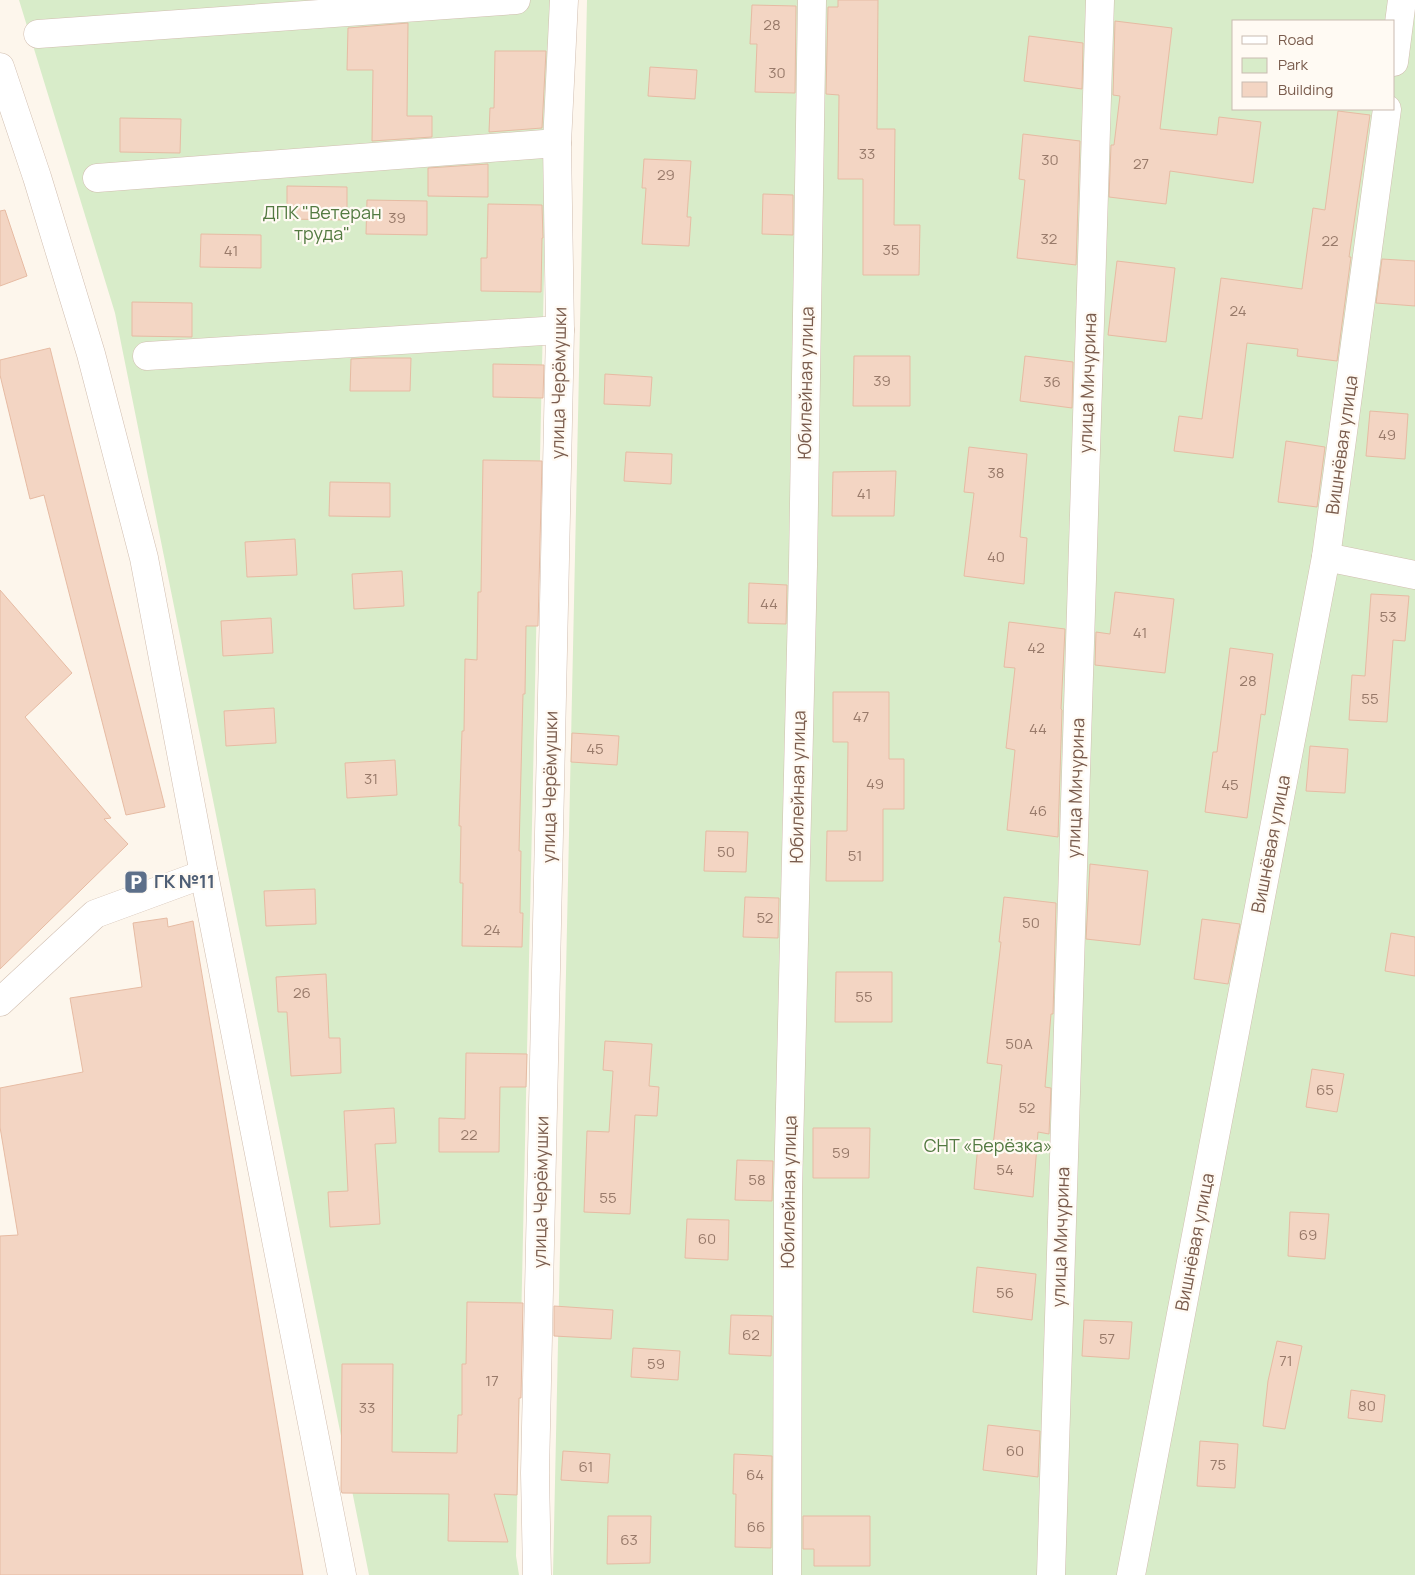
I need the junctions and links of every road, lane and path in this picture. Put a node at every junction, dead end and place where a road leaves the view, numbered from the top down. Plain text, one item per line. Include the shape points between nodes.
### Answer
1 (516, 0) edge
2 (564, 0) edge
3 (812, 0) edge
4 (1100, 0) edge
5 (1402, 0) edge
6 (38, 34) dead end
7 (1395, 54) edge
8 (0, 67) edge
9 (1387, 110) edge
10 (557, 143) junction
11 (97, 178) dead end
12 (560, 330) junction
13 (147, 356) dead end
14 (1326, 557) junction
15 (1415, 575) edge
16 (204, 874) junction
17 (0, 1002) edge
18 (342, 1575) edge
19 (537, 1575) edge
20 (787, 1575) edge
21 (1051, 1575) edge
22 (1131, 1575) edge

1 - 6 street
2 - 10 street, улица Черёмушки
3 - 20 street, Юбилейная улица via 788,1190
4 - 21 street, улица Мичурина
5 - 7 street
8 - 16 street via 91,354 144,558
9 - 14 street, Вишнёвая улица
10 - 11 street
10 - 12 street, улица Черёмушки
12 - 13 street
12 - 19 street, улица Черёмушки via 535,1473
14 - 15 street
14 - 22 street, Вишнёвая улица
16 - 17 street via 95,914
16 - 18 street

